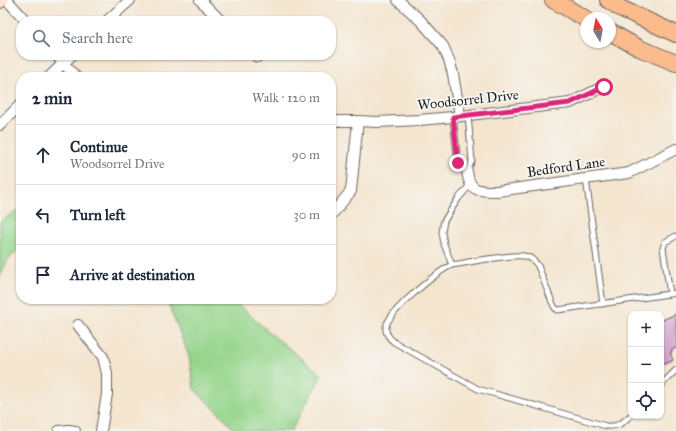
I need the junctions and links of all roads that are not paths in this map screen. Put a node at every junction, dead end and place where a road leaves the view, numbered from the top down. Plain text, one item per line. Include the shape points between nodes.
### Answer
1 (8, 0) edge
2 (130, 0) edge
3 (200, 0) edge
4 (398, 0) edge
5 (553, 0) edge
6 (616, 2) edge
7 (22, 16) edge
8 (112, 16) edge
9 (217, 16) edge
10 (580, 16) edge
11 (676, 34) edge
12 (616, 35) edge
13 (59, 60) edge
14 (61, 60) edge
15 (676, 63) edge
16 (52, 72) edge
17 (72, 72) edge
18 (604, 87) dead end
19 (16, 109) edge
20 (460, 116) junction
21 (336, 121) edge
22 (358, 121) junction
23 (0, 125) edge
24 (676, 149) edge
25 (467, 172) junction
26 (586, 179) junction
27 (470, 185) junction
28 (336, 209) edge
29 (676, 236) edge
30 (452, 265) junction
31 (676, 293) edge
32 (670, 294) junction
33 (603, 304) junction
34 (78, 325) dead end
35 (676, 370) edge
36 (663, 383) edge
37 (628, 418) edge
38 (59, 431) edge
39 (75, 431) edge
40 (101, 431) edge

1 - 7 street
2 - 8 street
3 - 9 street
4 - 20 street via 443,46 453,74
5 - 10 main road
6 - 11 main road
12 - 15 main road
13 - 16 street
14 - 17 street
18 - 20 street, Woodsorrel Drive via 570,103
19 - 23 street
20 - 22 street, Woodsorrel Drive
20 - 25 lane via 472,161
20 - 25 lane via 458,163
21 - 22 street, Woodsorrel Drive
22 - 28 street via 351,191
24 - 26 street, Bedford Lane via 629,173
25 - 27 street
26 - 27 street, Bedford Lane via 497,191 483,191
26 - 33 lane
27 - 30 lane via 444,221 444,244
29 - 32 lane via 666,242 663,248
30 - 33 lane via 492,258 525,256 535,261 552,302 558,310
30 - 37 lane via 439,272 393,313 386,327 390,339 478,389 606,426 618,426
31 - 32 lane
32 - 33 lane
34 - 40 street via 103,358 107,373 107,394
35 - 36 lane
38 - 39 street

